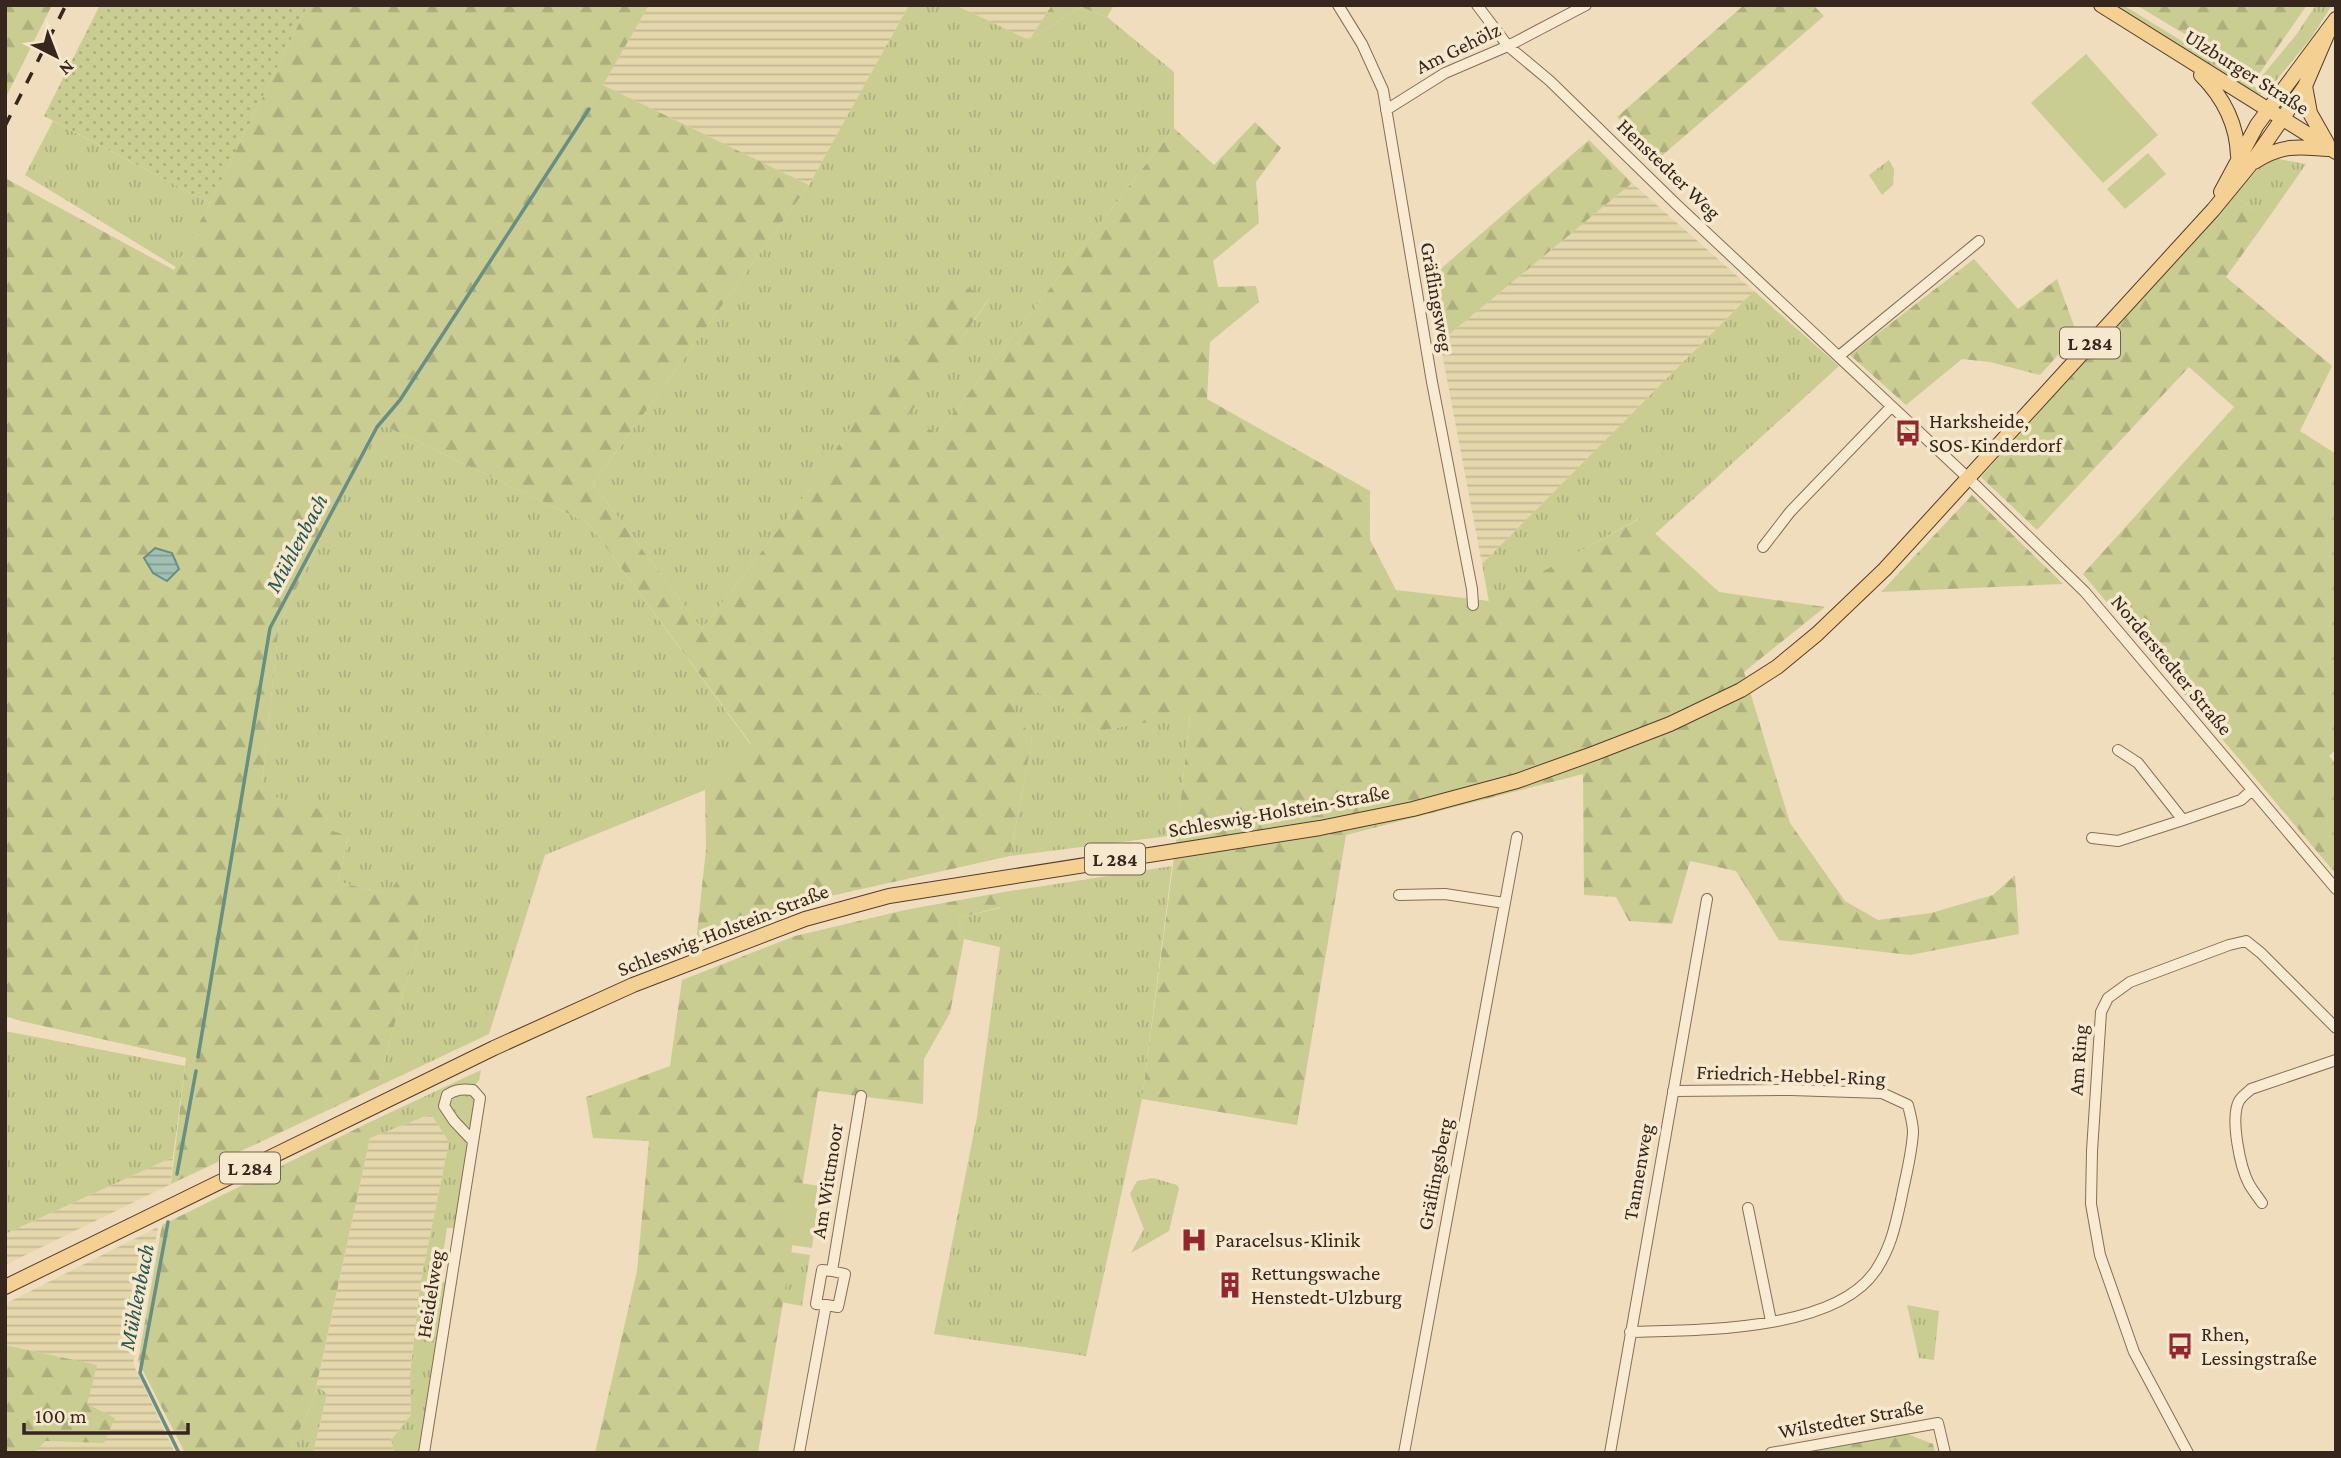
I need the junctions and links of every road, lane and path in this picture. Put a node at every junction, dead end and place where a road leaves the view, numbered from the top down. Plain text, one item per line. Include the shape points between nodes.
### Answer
1 (1338, 5) edge
2 (1477, 5) edge
3 (1586, 5) edge
4 (2101, 5) edge
5 (2332, 24) edge
6 (1508, 46) junction
7 (2188, 61) junction
8 (2305, 86) junction
9 (1386, 110) junction
10 (2268, 110) junction
11 (2282, 118) junction
12 (2333, 150) edge
13 (2244, 161) junction
14 (1979, 241) dead end
15 (1839, 356) junction
16 (1891, 407) junction
17 (1967, 477) junction
18 (1763, 547) dead end
19 (1473, 605) dead end
20 (2119, 750) dead end
21 (2252, 790) junction
22 (2183, 820) junction
23 (1517, 837) dead end
24 (2092, 838) dead end
25 (2336, 889) edge
26 (1399, 895) dead end
27 (1707, 899) dead end
28 (1504, 903) junction
29 (2336, 1028) edge
30 (2336, 1060) edge
31 (1673, 1091) junction
32 (861, 1097) dead end
33 (473, 1141) junction
34 (2262, 1203) dead end
35 (1748, 1208) dead end
36 (832, 1272) junction
37 (5, 1287) edge
38 (826, 1305) junction
39 (1771, 1321) junction
40 (1630, 1332) junction
41 (424, 1453) edge
42 (799, 1453) edge
43 (1404, 1453) edge
44 (1610, 1453) edge
45 (1771, 1453) edge
46 (1945, 1453) edge
47 (2188, 1453) edge

1 - 9 street, Gräflingsweg via 1362,44 1383,90
2 - 6 street, Henstedter Weg
3 - 6 street, Am Gehölz
4 - 7 main road, Ulzburger Straße
5 - 8 main road, Schleswig-Holstein-Straße
5 - 10 main road, Schleswig-Holstein-Straße
6 - 9 street, Am Gehölz via 1445,73
6 - 15 street, Henstedter Weg
7 - 10 main road, Ulzburger Straße
7 - 13 main road via 2226,107
8 - 11 main road, Schleswig-Holstein-Straße
8 - 12 main road via 2313,120
9 - 19 street, Gräflingsweg
10 - 11 main road, Ulzburger Straße
10 - 13 main road, Schleswig-Holstein-Straße / L 284
11 - 12 main road, Ulzburger Straße
11 - 13 main road, Schleswig-Holstein-Straße / L 284
12 - 13 main road via 2281,148
13 - 17 main road, Schleswig-Holstein-Straße / L 284 via 2213,210
14 - 15 street
15 - 16 street, Henstedter Weg
16 - 17 street, Henstedter Weg
16 - 18 street via 1790,512
17 - 21 street, Norderstedter Straße via 2085,592
17 - 37 main road, Schleswig-Holstein-Straße / L 284 via 1885,569 1777,667 1670,724 1517,781 1402,811 889,896 805,919 633,985 494,1048
20 - 22 street via 2138,764
21 - 22 street via 2241,800
21 - 25 street, Norderstedter Straße
22 - 24 street via 2118,841
23 - 28 street, Gräflingsberg
26 - 28 street via 1445,894
27 - 31 street, Tannenweg
28 - 43 street, Gräflingsberg
29 - 47 street, Am Ring via 2246,941 2130,982 2108,998 2101,1012 2091,1204 2100,1255 2134,1352
30 - 34 street via 2251,1089 2240,1098 2235,1123 2239,1150 2248,1182
31 - 39 street, Friedrich-Hebbel-Ring via 1882,1093 1908,1105 1913,1131 1903,1187 1892,1241 1876,1270 1855,1292 1820,1311
31 - 40 street, Tannenweg
32 - 36 street, Am Wittmoor
33 - 33 street, Heidelweg via 480,1098 474,1090 463,1088 447,1095 444,1106
33 - 41 street, Heidelweg
35 - 39 street
36 - 38 street, Am Wittmoor via 822,1270 816,1304
36 - 38 street, Am Wittmoor via 845,1274 838,1307
38 - 42 street, Am Wittmoor
39 - 40 street, Friedrich-Hebbel-Ring
40 - 44 street, Tannenweg
45 - 46 street, Wilstedter Straße via 1938,1423

